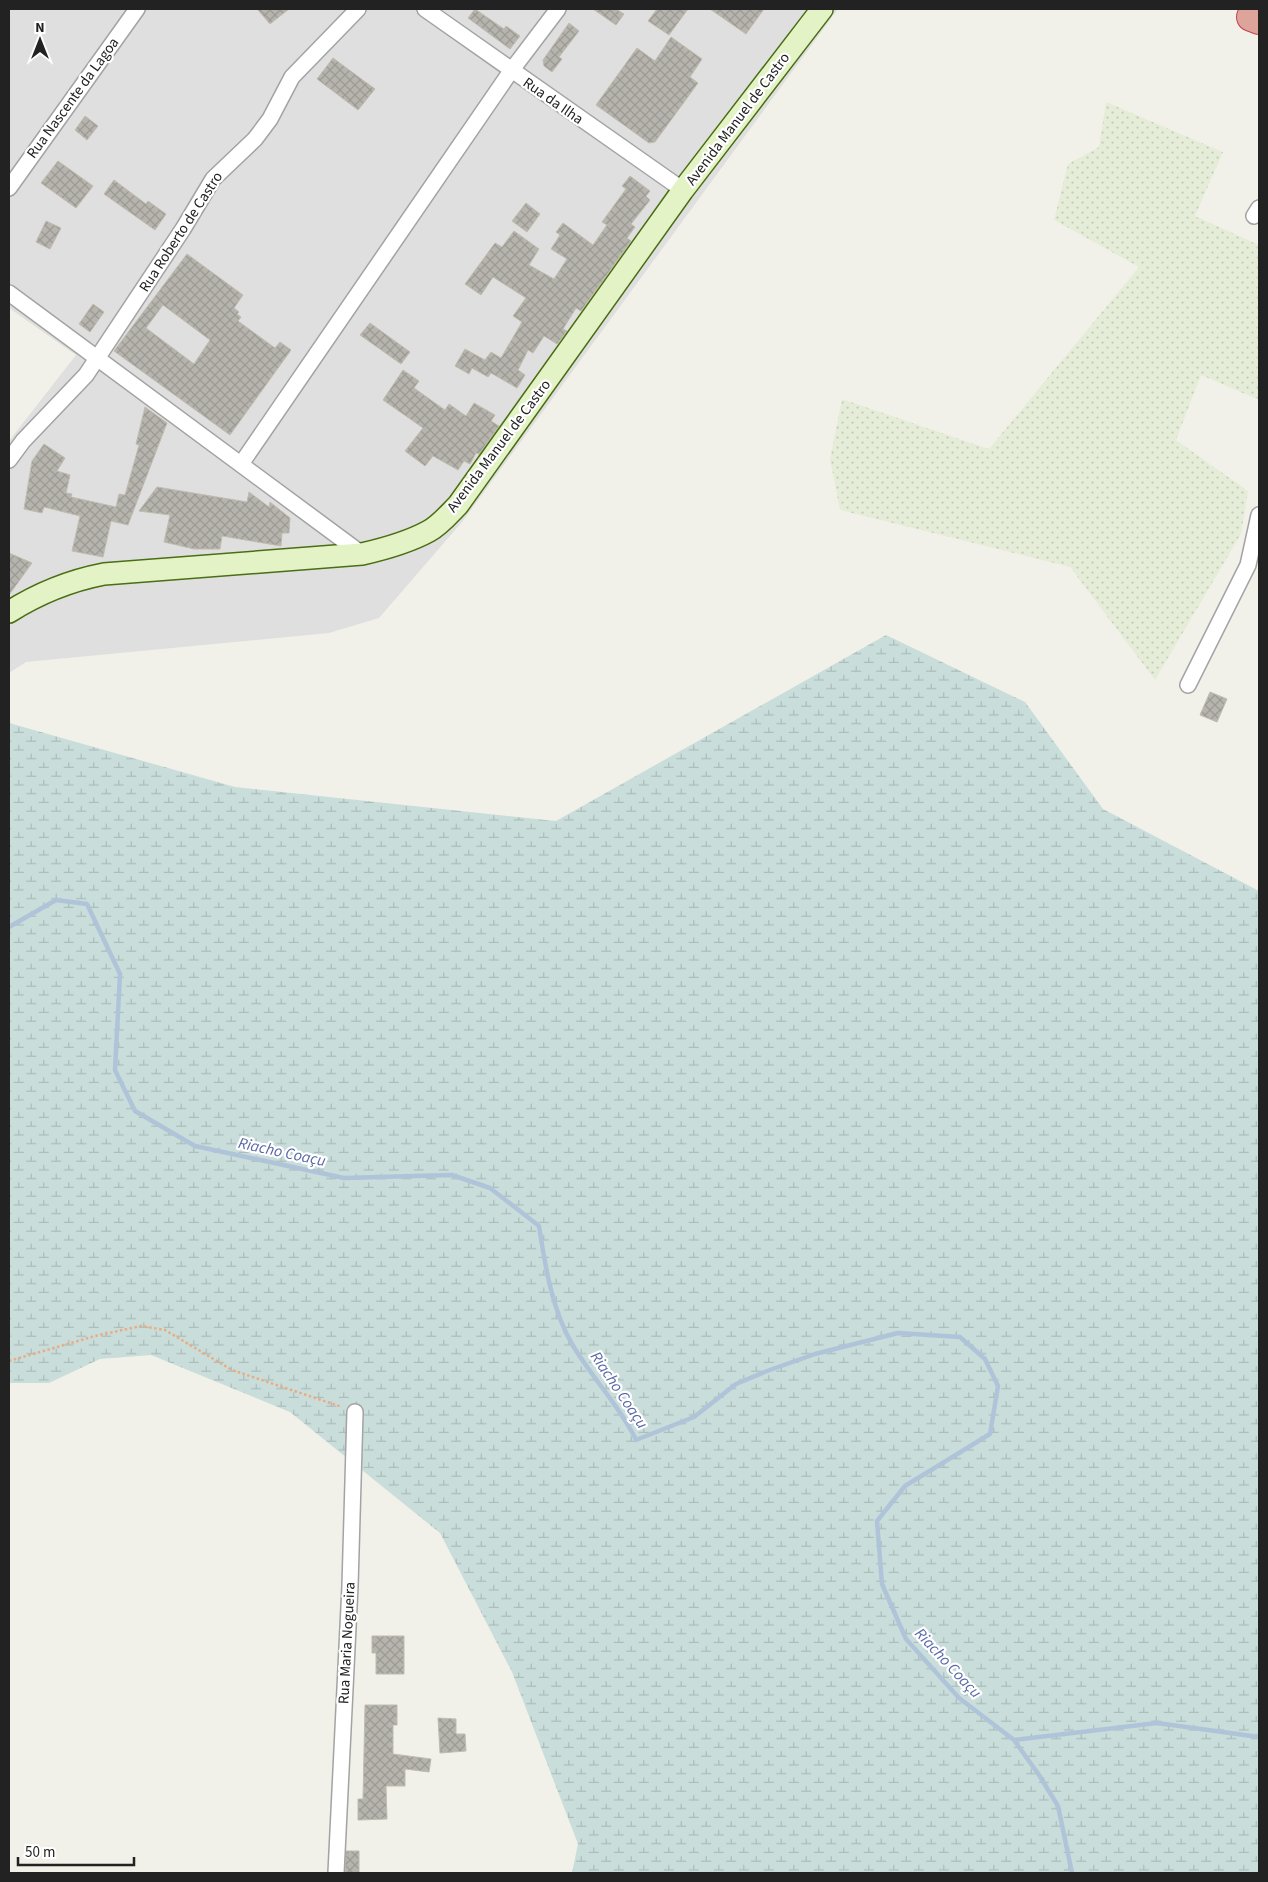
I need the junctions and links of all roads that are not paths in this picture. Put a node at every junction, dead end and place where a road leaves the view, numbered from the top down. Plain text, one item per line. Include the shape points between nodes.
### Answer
1 (138, 9) edge
2 (358, 9) edge
3 (426, 9) edge
4 (558, 9) edge
5 (822, 9) edge
6 (511, 71) junction
7 (9, 188) edge
8 (683, 190) junction
9 (9, 293) edge
10 (96, 360) junction
11 (9, 460) edge
12 (241, 464) junction
13 (1259, 515) edge
14 (362, 554) junction
15 (9, 612) edge
16 (1188, 685) dead end
17 (355, 1412) road end
18 (336, 1873) edge

1 - 7 street, Rua Nascente da Lagoa
2 - 10 street, Rua Roberto de Castro via 292,77 256,139 213,179
3 - 6 street, Rua da Ilha
4 - 6 street
5 - 8 street, Avenida Manuel de Castro
6 - 8 street, Rua da Ilha
6 - 12 street
8 - 14 street, Avenida Manuel de Castro via 458,505 428,531
9 - 10 street
10 - 11 street, Rua Roberto de Castro
10 - 12 street
12 - 14 street
13 - 16 street via 1248,565
14 - 15 street, Avenida Manuel de Castro via 104,574 45,591
17 - 18 street, Rua Maria Nogueira

